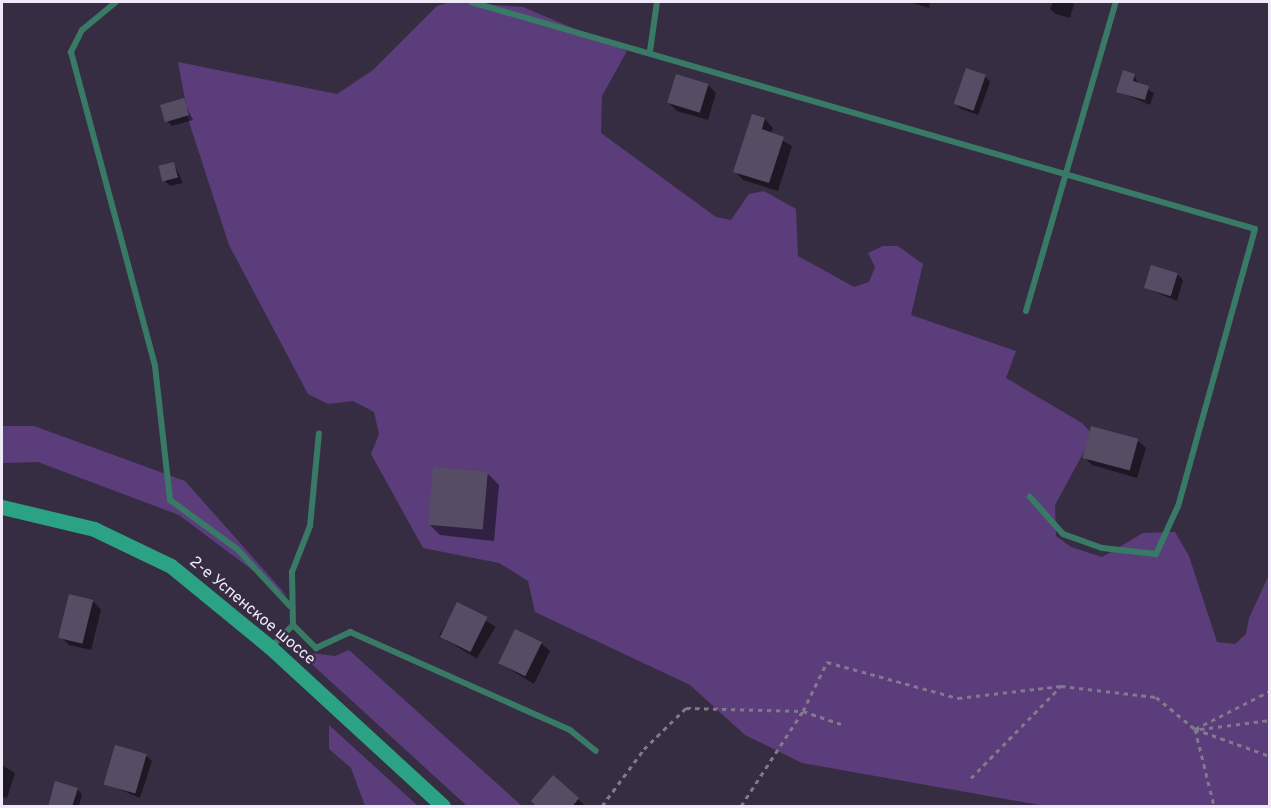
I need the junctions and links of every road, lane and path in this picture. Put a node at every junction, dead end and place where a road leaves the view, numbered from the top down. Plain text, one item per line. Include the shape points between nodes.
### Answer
1 (116, 2) edge
2 (471, 2) edge
3 (657, 2) edge
4 (1116, 2) edge
5 (650, 51) junction
6 (1066, 174) junction
7 (1026, 311) dead end
8 (319, 433) dead end
9 (1030, 497) dead end
10 (2, 507) edge
11 (290, 606) junction
12 (293, 625) junction
13 (270, 647) junction
14 (1061, 686) junction
15 (1269, 691) edge
16 (803, 711) junction
17 (1269, 720) edge
18 (841, 724) dead end
19 (1195, 729) junction
20 (596, 751) dead end
21 (1269, 756) edge
22 (971, 778) dead end
23 (443, 807) edge
24 (602, 807) edge
25 (741, 807) edge
26 (1214, 807) edge

1 - 11 lane via 82,30 71,52 155,366 170,500 237,549
2 - 5 lane
3 - 5 lane
4 - 6 lane
5 - 6 lane
6 - 7 lane
6 - 9 lane via 1255,229 1178,506 1156,554 1102,548 1063,534
8 - 11 lane via 310,526 292,572
10 - 13 main road, 2-е Успенское шоссе via 72,521 145,551 204,590
11 - 12 lane
12 - 13 lane
12 - 20 lane via 316,648 350,632 570,730
13 - 23 main road, 2-е Успенское шоссе
14 - 16 path via 958,698 827,662
14 - 19 path via 1156,697
14 - 22 path
15 - 19 path
16 - 18 path
16 - 24 path via 686,708 644,749
16 - 25 path
17 - 19 path
19 - 21 path
19 - 26 path

